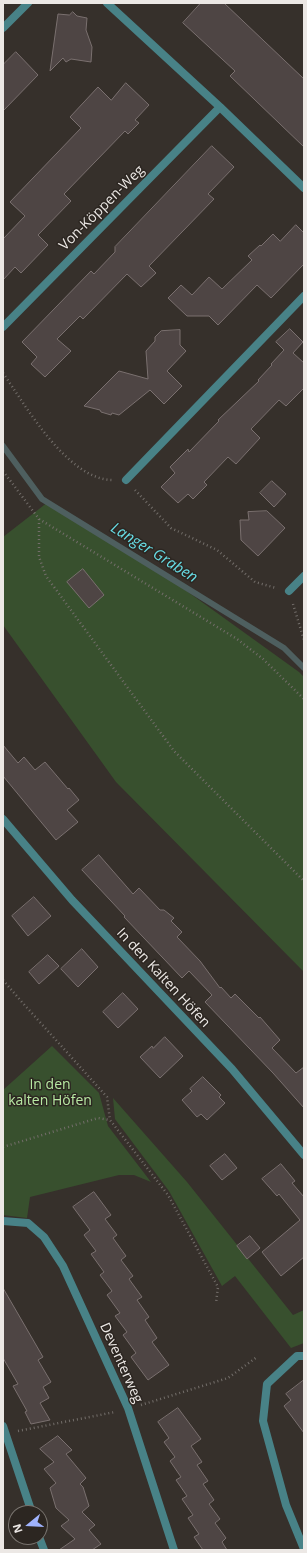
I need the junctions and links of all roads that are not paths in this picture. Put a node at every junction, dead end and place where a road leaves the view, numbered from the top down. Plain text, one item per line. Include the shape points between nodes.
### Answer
1 (28, 3) edge
2 (106, 3) edge
3 (3, 28) edge
4 (220, 107) junction
5 (304, 188) edge
6 (304, 296) edge
7 (3, 327) edge
8 (126, 480) road end
9 (304, 576) edge
10 (289, 591) road end
11 (3, 819) edge
12 (304, 1155) edge
13 (3, 1221) edge
14 (304, 1356) edge
15 (3, 1426) edge
16 (29, 1505) edge
17 (174, 1550) edge
18 (304, 1550) edge

1 - 3 street
2 - 4 street
4 - 5 street
4 - 7 street, Von-Köppen-Weg
6 - 8 street
9 - 10 street
11 - 12 street, In den Kalten Höfen via 72,900 232,1069
13 - 17 street, Deventerweg via 28,1223 44,1237 63,1266 128,1408
14 - 18 street via 296,1356 267,1384 263,1421 286,1505
15 - 16 street

